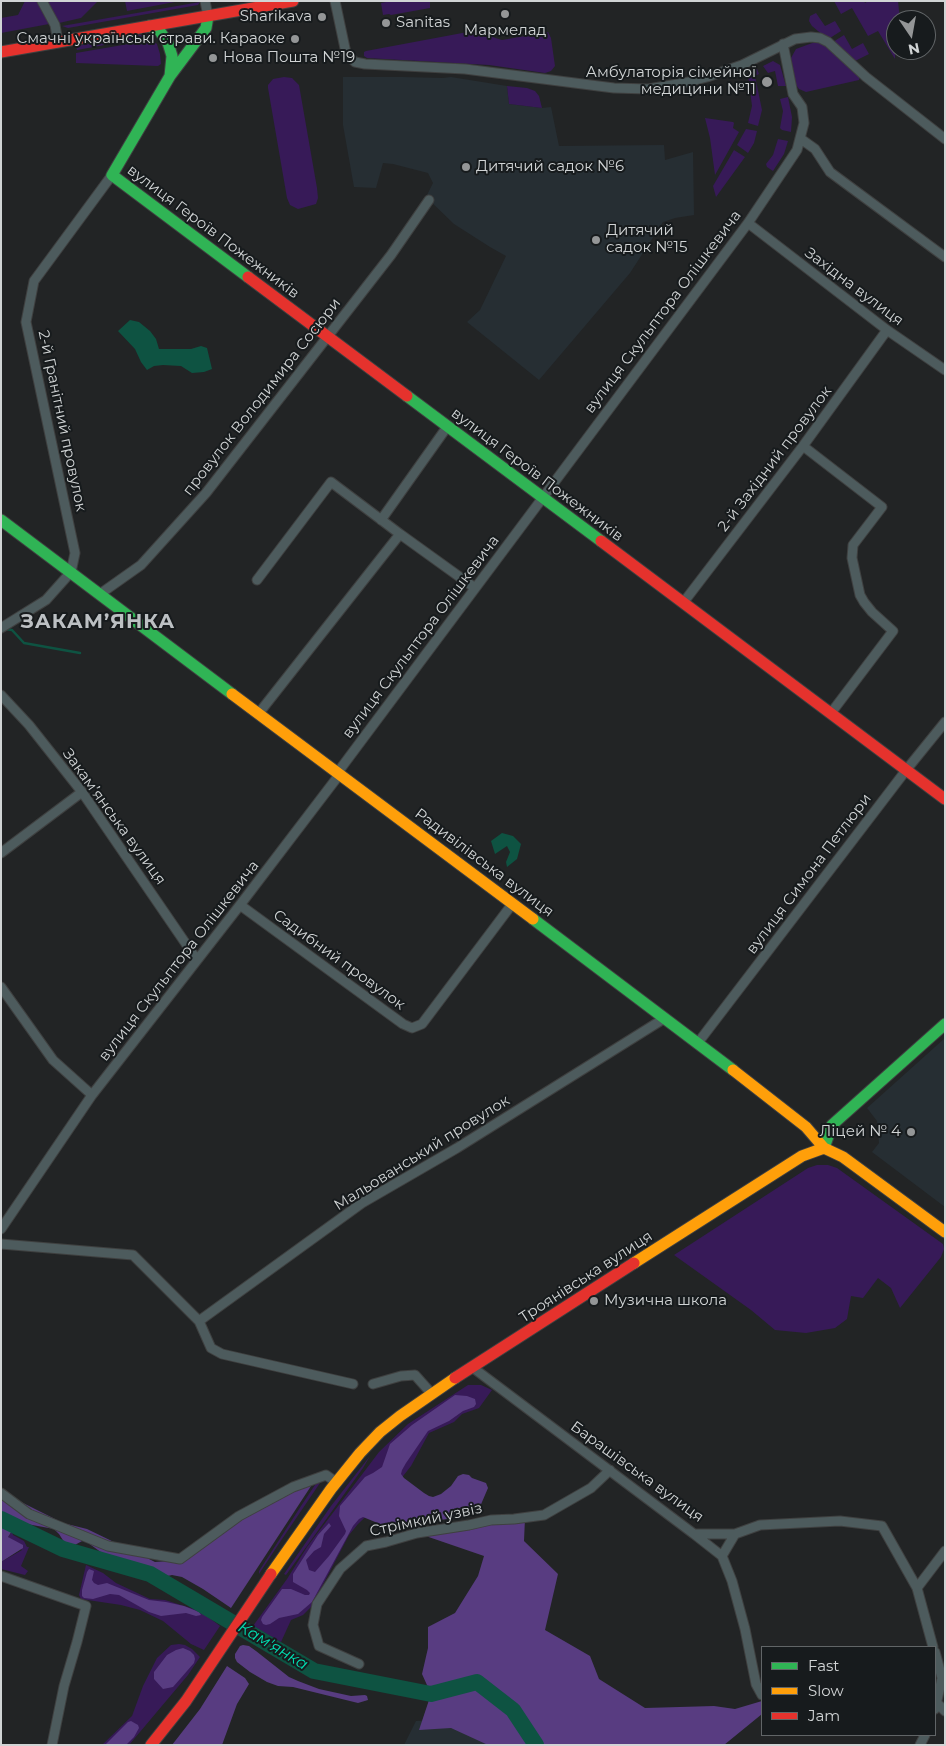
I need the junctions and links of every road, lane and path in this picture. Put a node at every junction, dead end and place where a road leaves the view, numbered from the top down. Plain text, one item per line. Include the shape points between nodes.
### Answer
1 (42, 1) edge
2 (258, 1) edge
3 (294, 1) edge
4 (335, 1) edge
5 (207, 9) edge
6 (149, 26) junction
7 (58, 39) junction
8 (783, 44) junction
9 (1, 46) edge
10 (1, 52) edge
11 (170, 76) junction
12 (801, 139) junction
13 (945, 139) edge
14 (112, 175) junction
15 (429, 200) dead end
16 (748, 223) junction
17 (945, 257) edge
18 (887, 330) junction
19 (327, 337) junction
20 (945, 370) edge
21 (447, 427) junction
22 (803, 446) junction
23 (541, 498) junction
24 (1, 520) edge
25 (381, 520) junction
26 (400, 534) junction
27 (70, 572) junction
28 (257, 580) dead end
29 (474, 588) junction
30 (100, 594) junction
31 (683, 603) junction
32 (1, 628) edge
33 (1, 695) edge
34 (259, 712) junction
35 (831, 713) junction
36 (945, 722) edge
37 (907, 769) junction
38 (338, 772) junction
39 (82, 792) junction
40 (945, 799) edge
41 (1, 853) edge
42 (513, 903) junction
43 (240, 905) junction
44 (197, 960) junction
45 (1, 987) edge
46 (665, 1018) junction
47 (945, 1024) edge
48 (697, 1044) junction
49 (92, 1095) junction
50 (824, 1148) junction
51 (1, 1229) edge
52 (945, 1232) edge
53 (1, 1244) edge
54 (200, 1321) junction
55 (472, 1367) junction
56 (353, 1384) dead end
57 (373, 1384) dead end
58 (431, 1394) junction
59 (610, 1470) junction
60 (336, 1482) junction
61 (1, 1493) edge
62 (694, 1534) junction
63 (735, 1534) junction
64 (945, 1552) edge
65 (722, 1556) junction
66 (1, 1576) edge
67 (917, 1588) junction
68 (934, 1646) edge
69 (936, 1655) edge
70 (359, 1664) dead end
71 (943, 1676) edge
72 (761, 1693) edge
73 (936, 1706) edge
74 (945, 1711) edge
75 (52, 1745) edge
76 (151, 1745) edge

1 - 7 street via 55,25
2 - 5 street
3 - 5 street
4 - 8 street via 346,53 356,62 465,69 614,88 660,88 707,77 742,65
5 - 6 street
5 - 7 street
5 - 11 street, 2-й Гранітний провулок via 206,28
6 - 7 street
6 - 11 street via 160,30 168,43 172,56
7 - 9 street
7 - 10 street
8 - 12 street, вулиця Скульптора Олішкевича via 794,94 802,107
8 - 13 street via 811,37 828,42 866,77
11 - 14 street, 2-й Гранітний провулок
12 - 16 street, вулиця Скульптора Олішкевича via 798,150
12 - 17 street via 815,149 830,172
14 - 19 street, вулиця Героїв Пожежників
14 - 27 street, 2-й Гранітний провулок via 34,281 26,322 75,553
15 - 19 street, провулок Володимира Сосюри
16 - 18 street, Західна вулиця
16 - 23 street, вулиця Скульптора Олішкевича
18 - 20 street, Західна вулиця
18 - 22 street, 2-й Західний провулок
19 - 21 street, вулиця Героїв Пожежників
19 - 30 street, провулок Володимира Сосюри via 206,493 141,565
21 - 23 street, вулиця Героїв Пожежників
21 - 25 street
22 - 31 street, 2-й Західний провулок
22 - 35 street via 882,507 853,545 852,558 860,595 872,612 893,631
23 - 29 street, вулиця Скульптора Олішкевича
23 - 31 street, вулиця Героїв Пожежників
24 - 27 street, Радивілівська вулиця
25 - 26 street
25 - 28 street via 331,482
26 - 29 street
26 - 34 street
27 - 30 street, Радивілівська вулиця
27 - 32 street via 46,600
29 - 38 street, вулиця Скульптора Олішкевича
30 - 34 street, Радивілівська вулиця
31 - 35 street, вулиця Героїв Пожежників
33 - 39 street, Закамʼянська вулиця
34 - 38 street, Радивілівська вулиця
35 - 37 street, вулиця Героїв Пожежників
36 - 37 street, вулиця Симона Петлюри
37 - 40 street, вулиця Героїв Пожежників
37 - 48 street, вулиця Симона Петлюри
38 - 42 street, Радивілівська вулиця
38 - 43 street, вулиця Скульптора Олішкевича via 336,779
39 - 41 street
39 - 44 street, Закамʼянська вулиця
42 - 43 street, Садибний провулок via 422,1024 412,1028
42 - 46 street, Радивілівська вулиця
43 - 44 street, вулиця Скульптора Олішкевича
44 - 49 street, вулиця Скульптора Олішкевича
45 - 49 street via 53,1060
46 - 48 street, Радивілівська вулиця
46 - 54 street, Мальованський провулок via 457,1148 362,1203
47 - 50 street via 832,1125
48 - 50 street, Радивілівська вулиця via 806,1127
49 - 51 street, вулиця Скульптора Олішкевича
50 - 52 street, Радивілівська вулиця via 843,1157
50 - 55 street, Троянівська вулиця via 802,1156 762,1180
53 - 54 street via 133,1255
54 - 56 street via 211,1348 222,1354
55 - 58 street, Троянівська вулиця
55 - 59 street, Барашівська вулиця
57 - 58 street via 415,1375
58 - 60 street, Троянівська вулиця via 380,1432
59 - 62 street, Барашівська вулиця
59 - 70 street, Стрімкий узвіз via 592,1488 544,1515 426,1531 366,1546 340,1568 317,1604 314,1625 319,1646
60 - 61 street via 326,1476 293,1488 238,1516 180,1559 108,1546 29,1514
60 - 76 street, Троянівська вулиця via 186,1701
62 - 63 street, Барашівська вулиця
62 - 65 street
63 - 65 street
63 - 67 street, Барашівська вулиця via 760,1525 778,1524 840,1521 882,1526
64 - 67 street
65 - 72 street via 746,1629 756,1684
66 - 75 street via 86,1606
67 - 68 street, Барашівська вулиця
69 - 71 street
71 - 73 street
73 - 74 street

